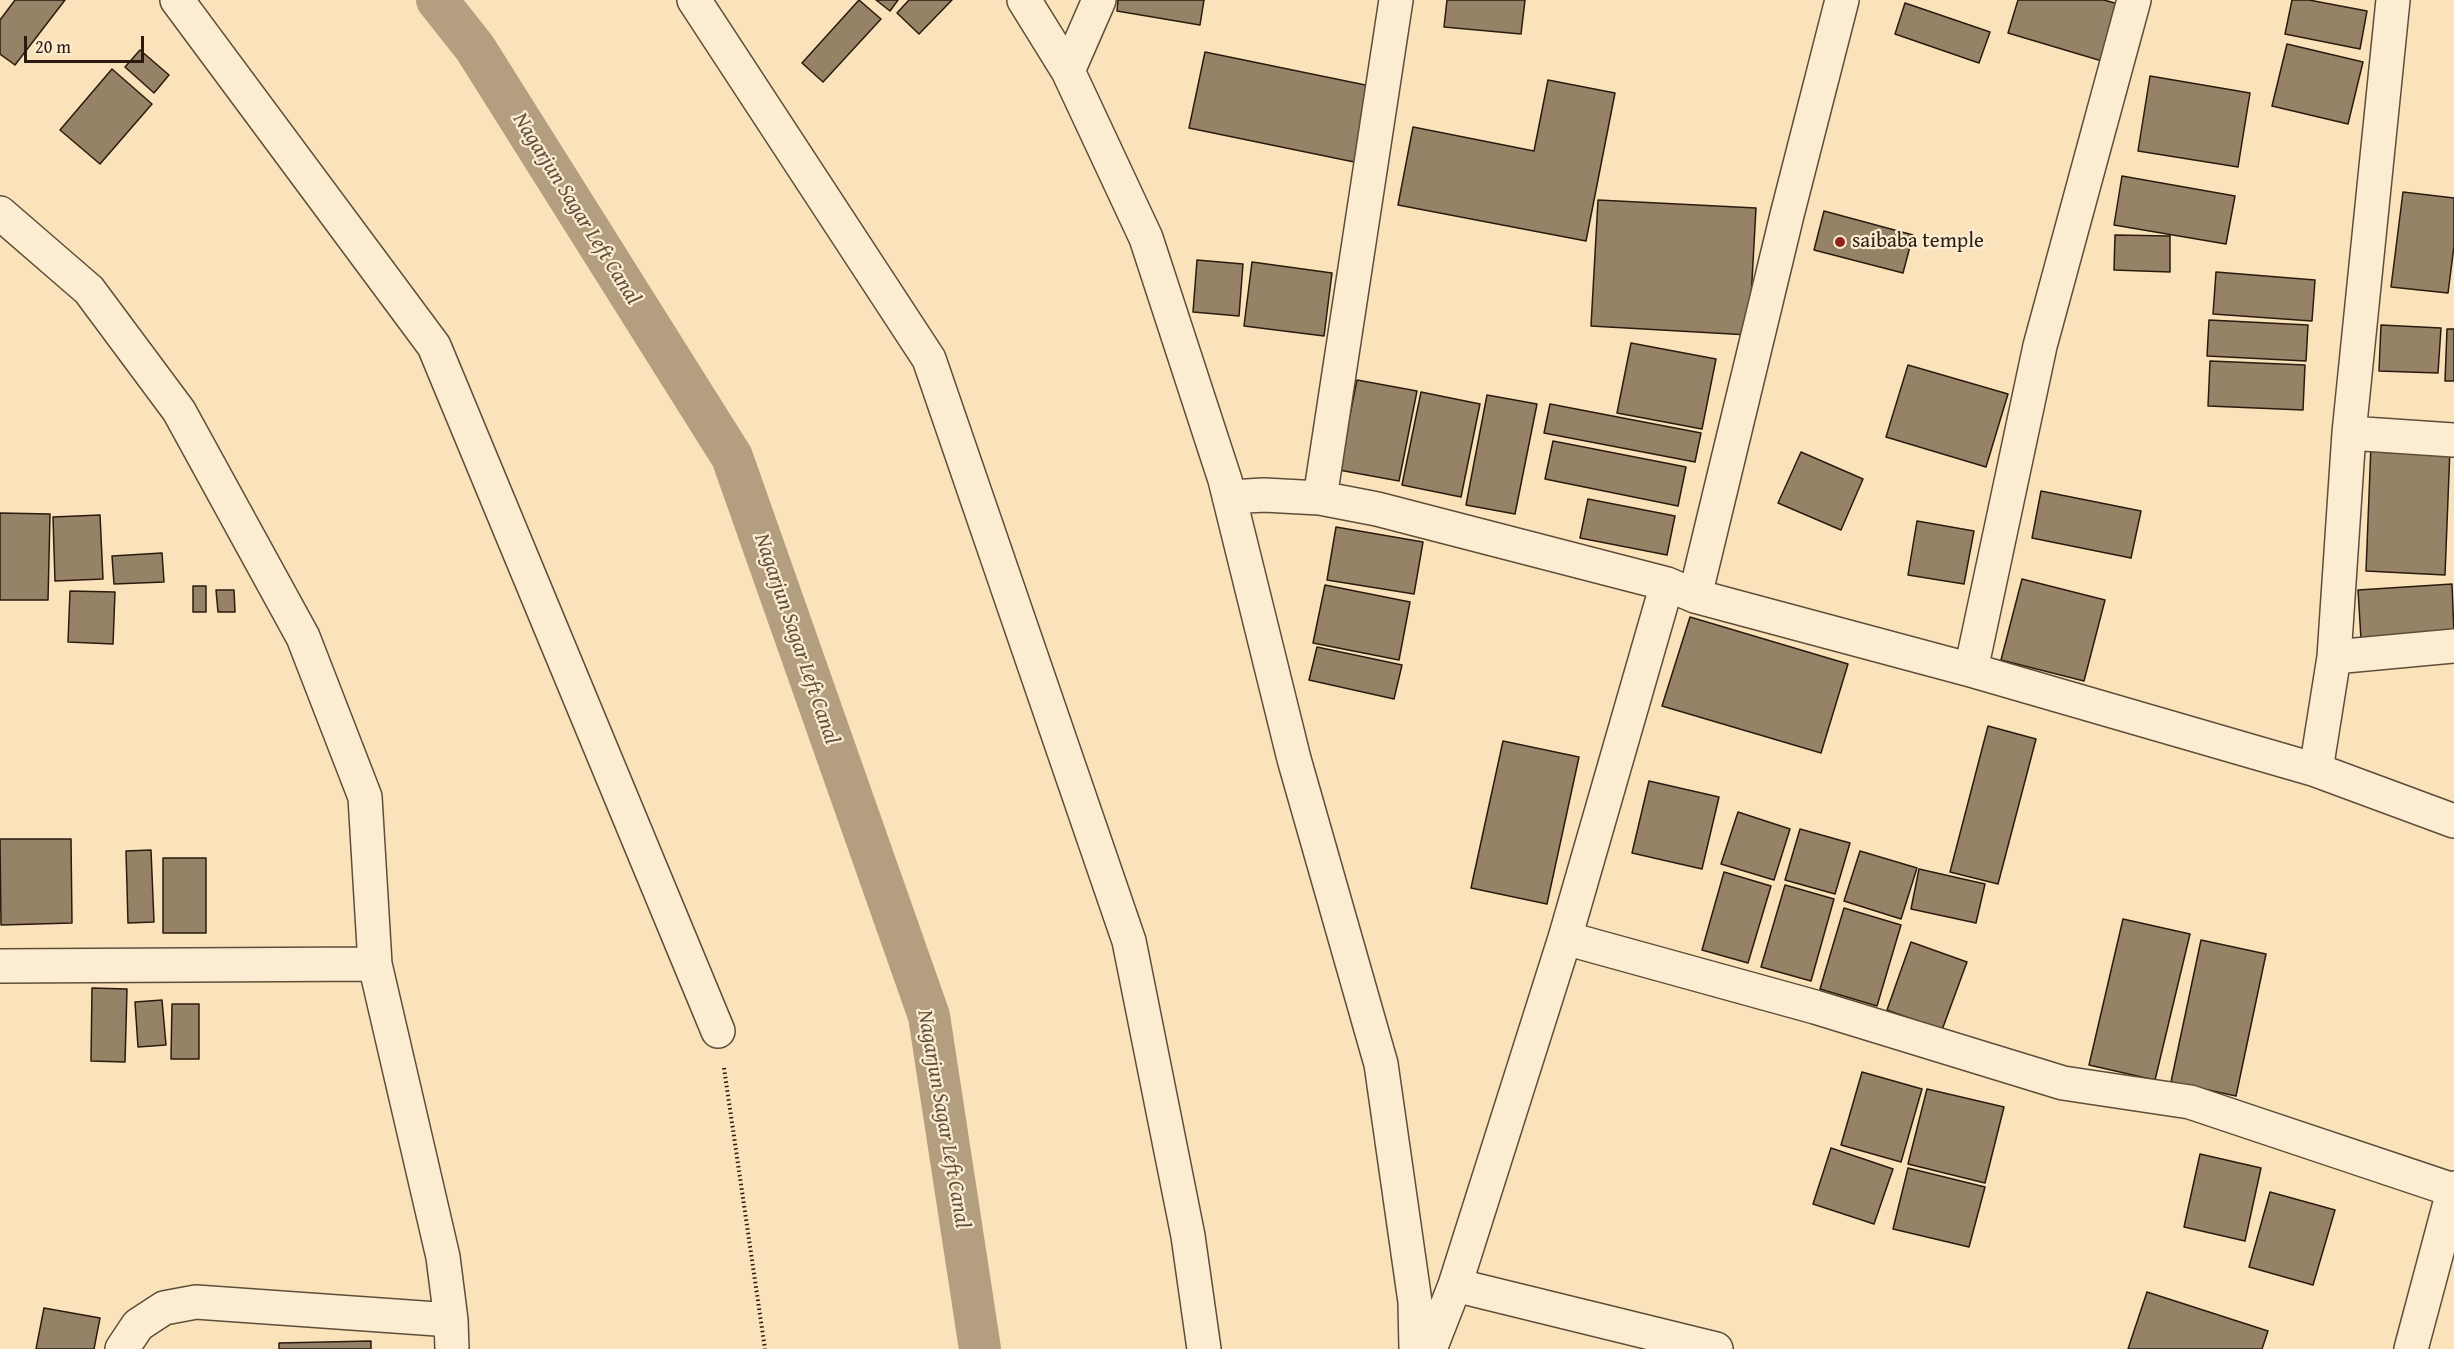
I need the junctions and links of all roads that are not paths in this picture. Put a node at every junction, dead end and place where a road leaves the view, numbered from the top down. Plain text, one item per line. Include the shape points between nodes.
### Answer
1 (177, 0) edge
2 (694, 0) edge
3 (1024, 0) edge
4 (1099, 0) edge
5 (1396, 0) edge
6 (1842, 0) edge
7 (2134, 0) edge
8 (2393, 0) edge
9 (1068, 71) junction
10 (0, 213) edge
11 (2349, 433) junction
12 (2454, 440) edge
13 (1229, 497) junction
14 (1320, 498) junction
15 (1681, 590) junction
16 (2454, 646) edge
17 (2334, 657) junction
18 (1971, 670) junction
19 (2316, 770) junction
20 (2454, 821) edge
21 (1565, 938) junction
22 (375, 963) junction
23 (0, 966) edge
24 (718, 1031) road end
25 (2454, 1189) edge
26 (1455, 1285) junction
27 (451, 1334) edge
28 (122, 1349) edge
29 (1204, 1349) edge
30 (1416, 1349) edge
31 (1430, 1349) edge
32 (1716, 1349) edge
33 (2411, 1349) edge

1 - 24 street via 434,346
2 - 29 street via 929,359 1129,941 1188,1236
3 - 9 street
4 - 9 street
5 - 14 street
6 - 15 street via 1787,215
7 - 18 street via 2040,346
8 - 11 street
9 - 13 street via 1146,238
10 - 22 street via 89,290 179,411 303,637 365,797
11 - 12 street
11 - 17 street
13 - 14 street
13 - 30 street via 1294,759 1381,1064 1415,1302
14 - 15 street via 1377,509
15 - 18 street
15 - 21 street
16 - 17 street
17 - 19 street
18 - 19 street
19 - 20 street
21 - 25 street via 1815,1007 2063,1083 2190,1102
21 - 26 street
22 - 23 street
22 - 27 street via 443,1257
25 - 33 street
26 - 31 street
26 - 32 street
27 - 28 street via 196,1302 164,1308 138,1325

